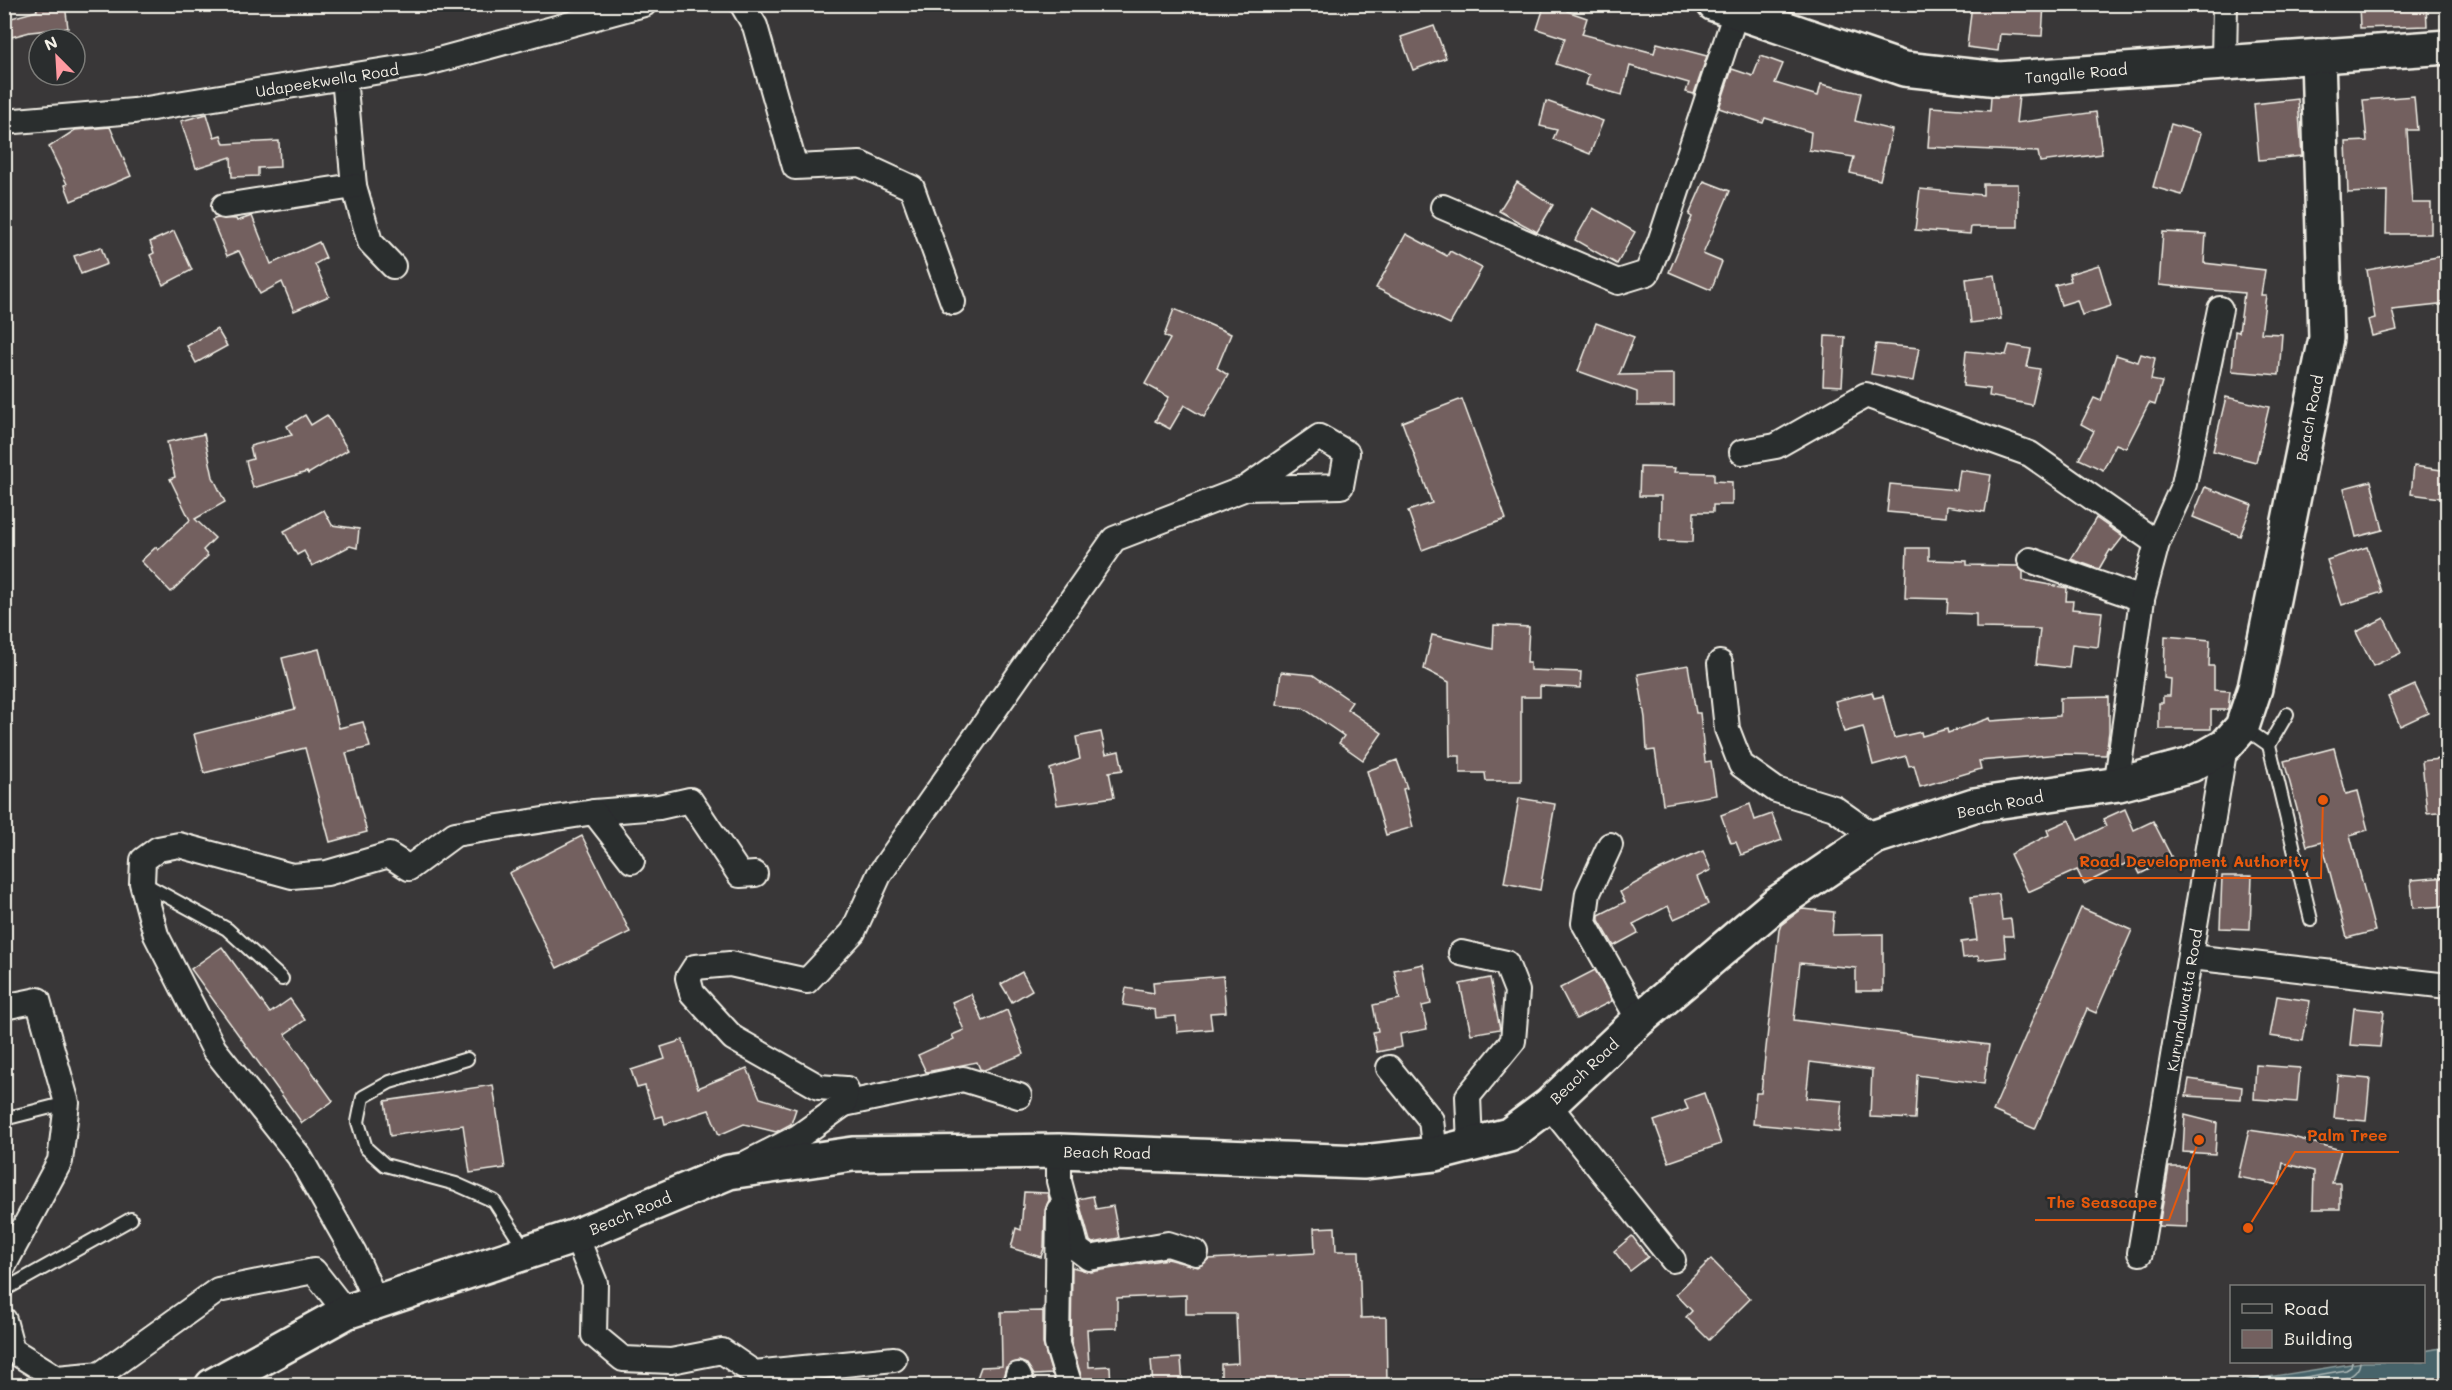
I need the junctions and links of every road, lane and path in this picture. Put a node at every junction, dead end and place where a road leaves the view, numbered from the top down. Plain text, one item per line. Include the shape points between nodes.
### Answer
1 (644, 4) edge
2 (742, 4) edge
3 (2225, 4) edge
4 (1725, 8) edge
5 (2448, 46) edge
6 (2318, 56) junction
7 (2224, 61) junction
8 (344, 77) junction
9 (4, 122) edge
10 (354, 186) junction
11 (224, 206) dead end
12 (1443, 207) dead end
13 (393, 266) dead end
14 (953, 302) dead end
15 (2220, 309) dead end
16 (1742, 452) dead end
17 (1246, 488) dead end
18 (2157, 543) junction
19 (2030, 560) dead end
20 (2142, 599) junction
21 (1719, 663) dead end
22 (2287, 714) dead end
23 (2233, 736) junction
24 (2270, 745) junction
25 (2119, 784) junction
26 (594, 812) junction
27 (1875, 837) junction
28 (1610, 846) dead end
29 (632, 861) dead end
30 (755, 874) dead end
31 (142, 883) junction
32 (2311, 920) dead end
33 (1461, 953) dead end
34 (2191, 957) junction
35 (282, 979) dead end
36 (2448, 986) edge
37 (4, 1007) edge
38 (1639, 1020) junction
39 (467, 1059) dead end
40 (1389, 1068) dead end
41 (1019, 1096) dead end
42 (67, 1103) junction
43 (844, 1104) junction
44 (1549, 1105) junction
45 (4, 1119) edge
46 (1470, 1145) junction
47 (1435, 1154) junction
48 (1059, 1166) junction
49 (729, 1172) junction
50 (130, 1219) dead end
51 (576, 1236) junction
52 (527, 1252) junction
53 (1196, 1253) dead end
54 (2140, 1254) dead end
55 (1673, 1260) dead end
56 (4, 1265) edge
57 (4, 1290) edge
58 (376, 1302) junction
59 (346, 1312) junction
60 (4, 1320) edge
61 (894, 1359) dead end
62 (212, 1386) edge
63 (1070, 1386) edge

1 - 8 street, Udapeekwella Road via 424,64
2 - 14 street via 755,26 795,167 860,165 912,189
3 - 7 street
4 - 7 main road, Tangalle Road via 1904,69 1946,75 1999,79
4 - 12 street via 1660,242 1647,273 1618,282
5 - 6 main road, Tangalle Road
6 - 7 main road, Tangalle Road
6 - 23 main road, Beach Road via 2326,338 2255,688
8 - 9 street, Udapeekwella Road via 134,111
8 - 10 street
10 - 11 street
10 - 13 street via 370,242
15 - 18 street via 2184,484
16 - 18 street via 1776,446 1866,395 2030,454
17 - 43 street via 1114,539 879,876 853,932 807,981 730,964 694,967 688,978 692,993 733,1038 819,1087 846,1089
18 - 20 street
19 - 20 street
20 - 25 street
21 - 27 street via 1727,729 1741,765 1776,790 1834,808
22 - 24 lane
23 - 24 lane
23 - 25 main road, Beach Road via 2191,765
23 - 34 street, Kurunduwatta Road
24 - 32 lane
25 - 27 main road, Beach Road via 1974,805
26 - 29 street
26 - 30 street via 659,807 690,800 740,875
26 - 31 street via 455,834 409,868 389,855 327,873 292,876 179,844 158,849 143,860
27 - 38 main road, Beach Road via 1776,904
28 - 38 street via 1588,894 1584,923
31 - 35 lane via 227,929
31 - 58 street via 156,935 214,1049 299,1156 354,1253
33 - 46 street via 1506,963 1517,991 1513,1041 1468,1096
34 - 36 street
34 - 54 street, Kurunduwatta Road
37 - 42 street via 38,1000
38 - 44 main road, Beach Road
39 - 52 lane via 390,1082 363,1097 358,1122 363,1140 366,1148 385,1165 456,1184 494,1201
40 - 47 street via 1431,1120
41 - 43 street via 963,1080
42 - 45 lane
42 - 56 street via 60,1161
43 - 49 street via 798,1137
44 - 46 main road, Beach Road via 1509,1135
44 - 55 street
46 - 47 main road, Beach Road
47 - 48 main road, Beach Road via 1364,1162
48 - 49 main road, Beach Road via 853,1154
48 - 53 street via 1077,1249 1089,1258 1168,1244
48 - 63 street via 1057,1344
49 - 51 main road, Beach Road
50 - 57 lane
51 - 52 main road, Beach Road
51 - 61 street via 595,1282 594,1335 623,1359 671,1361 722,1351 754,1373
52 - 58 main road, Beach Road
58 - 59 main road, Beach Road
59 - 60 street via 314,1272 218,1290 100,1374 57,1378 12,1350
59 - 62 main road, Beach Road

